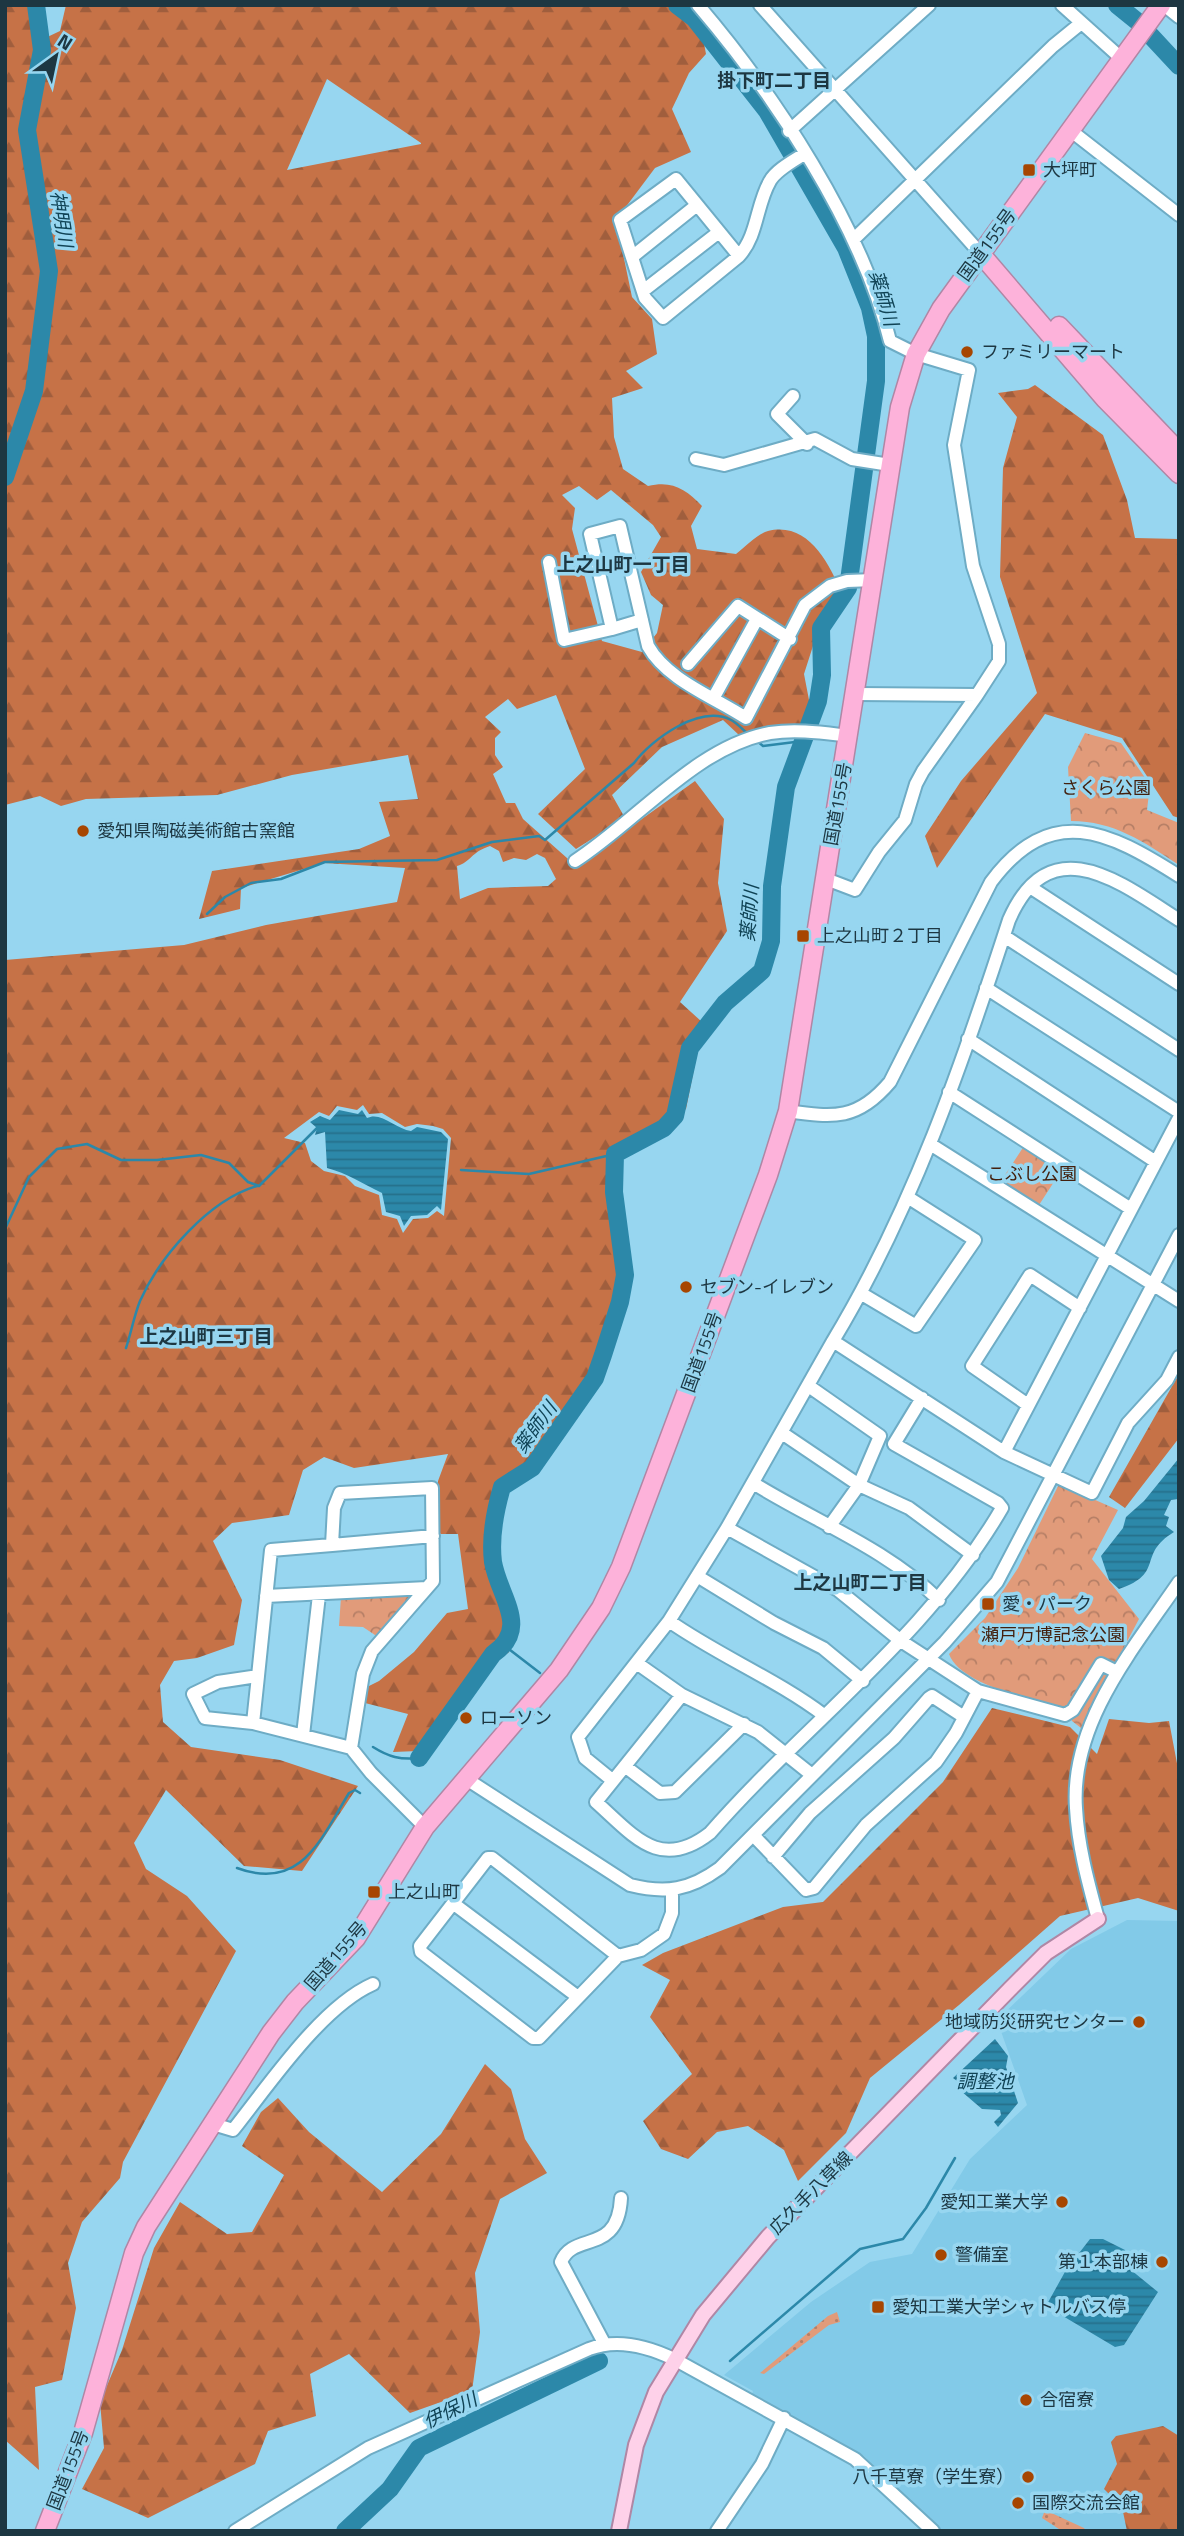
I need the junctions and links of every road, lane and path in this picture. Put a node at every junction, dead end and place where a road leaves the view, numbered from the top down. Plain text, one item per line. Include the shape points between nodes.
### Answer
1 (698, 5) edge
2 (760, 5) edge
3 (929, 5) edge
4 (1062, 5) edge
5 (1161, 6) edge
6 (1179, 17) edge
7 (1080, 24) junction
8 (1123, 57) junction
9 (835, 88) junction
10 (1070, 130) junction
11 (789, 131) junction
12 (804, 154) junction
13 (914, 180) junction
14 (697, 205) junction
15 (1179, 215) edge
16 (719, 232) junction
17 (854, 239) junction
18 (983, 250) junction
19 (739, 256) junction
20 (632, 257) junction
21 (643, 291) junction
22 (916, 354) junction
23 (793, 396) dead end
24 (807, 444) junction
25 (1179, 452) edge
26 (696, 459) dead end
27 (890, 465) junction
28 (1179, 474) edge
29 (550, 562) dead end
30 (874, 580) junction
31 (757, 619) junction
32 (642, 620) junction
33 (612, 629) junction
34 (790, 639) junction
35 (688, 664) dead end
36 (857, 694) junction
37 (977, 695) junction
38 (714, 697) junction
39 (850, 736) junction
40 (575, 861) dead end
41 (1179, 876) edge
42 (826, 879) junction
43 (1030, 887) junction
44 (1179, 920) edge
45 (1004, 936) junction
46 (1179, 984) edge
47 (986, 988) junction
48 (968, 1039) junction
49 (1179, 1050) edge
50 (949, 1092) junction
51 (788, 1111) junction
52 (1179, 1112) edge
53 (1179, 1118) edge
54 (930, 1144) junction
55 (1156, 1162) junction
56 (909, 1198) junction
57 (1131, 1209) junction
58 (1179, 1235) edge
59 (1107, 1257) junction
60 (1152, 1286) junction
61 (862, 1294) junction
62 (1179, 1301) edge
63 (1080, 1308) junction
64 (833, 1341) junction
65 (1179, 1357) edge
66 (810, 1387) junction
67 (922, 1398) junction
68 (1028, 1405) junction
69 (782, 1433) junction
70 (1004, 1452) junction
71 (1054, 1475) junction
72 (753, 1483) junction
73 (859, 1485) junction
74 (829, 1527) junction
75 (727, 1528) junction
76 (433, 1536) junction
77 (332, 1545) junction
78 (973, 1555) junction
79 (697, 1576) junction
80 (1179, 1582) edge
81 (427, 1588) junction
82 (319, 1595) junction
83 (266, 1596) junction
84 (939, 1600) junction
85 (669, 1621) junction
86 (901, 1641) junction
87 (929, 1658) junction
88 (638, 1664) junction
89 (1117, 1672) junction
90 (258, 1676) junction
91 (863, 1681) junction
92 (978, 1691) junction
93 (682, 1695) junction
94 (825, 1716) junction
95 (964, 1717) junction
96 (253, 1723) junction
97 (744, 1724) junction
98 (303, 1734) junction
99 (351, 1748) junction
100 (787, 1753) junction
101 (626, 1767) junction
102 (812, 1775) junction
103 (468, 1780) junction
104 (612, 1780) junction
105 (425, 1827) junction
106 (754, 1836) junction
107 (774, 1857) junction
108 (672, 1891) junction
109 (454, 1904) junction
110 (1098, 1919) joint
111 (618, 1956) junction
112 (373, 1984) dead end
113 (578, 1997) junction
114 (213, 2124) junction
115 (621, 2199) dead end
116 (604, 2343) junction
117 (674, 2359) junction
118 (784, 2418) junction
119 (45, 2531) edge
120 (235, 2531) edge
121 (619, 2531) edge
122 (717, 2531) edge
123 (933, 2531) edge

1 - 11 street
2 - 9 street
3 - 9 street
4 - 7 street
5 - 6 street
5 - 8 highway, 国道155号
7 - 8 street
7 - 13 street
8 - 10 highway, 国道155号
9 - 11 street
9 - 13 street
10 - 15 street
10 - 18 highway, 国道155号
11 - 12 street
12 - 17 street
12 - 19 street via 771,178 750,244
13 - 17 street
13 - 18 street
14 - 16 street
14 - 20 street
14 - 20 street via 676,179 620,220
16 - 19 street
16 - 21 street
17 - 22 street via 869,270 890,341
18 - 22 highway, 国道155号
18 - 25 highway
18 - 28 highway via 1105,399
19 - 21 street via 663,318
20 - 21 street
22 - 27 highway, 国道155号 via 906,379
22 - 37 street via 969,370 954,445 973,566 999,644 999,660
23 - 24 street via 777,414
24 - 26 street via 724,465
24 - 27 street via 815,439 852,459
27 - 30 highway, 国道155号
29 - 33 street via 564,640
30 - 34 street via 847,581 819,593 805,605
30 - 36 highway, 国道155号
31 - 34 street
31 - 35 street via 738,606
31 - 38 street
32 - 33 street
32 - 33 street via 620,526 590,534
32 - 38 street via 655,659 682,681
34 - 38 street via 746,718
36 - 37 street
36 - 39 highway, 国道155号
37 - 42 street via 923,771 905,820 855,890
39 - 40 street via 802,730 740,743 708,760
39 - 42 highway, 国道155号
41 - 51 street via 1111,836 1064,832 1023,847 991,882 890,1082 879,1095 842,1116
42 - 51 highway, 国道155号
43 - 44 street via 1053,873 1082,868 1107,874
43 - 45 street via 1012,912
43 - 46 street
45 - 47 street
45 - 49 street
47 - 48 street
47 - 52 street
48 - 50 street
48 - 55 street
50 - 54 street
50 - 57 street
51 - 103 highway, 国道155号 via 616,1578 559,1670
53 - 55 street
54 - 56 street
54 - 59 street
55 - 57 street
56 - 61 street
56 - 61 street via 975,1240 916,1326
57 - 59 street
58 - 60 street
59 - 60 street
59 - 63 street
60 - 62 street
60 - 71 street
61 - 64 street
63 - 68 street
63 - 68 street via 1030,1275 972,1366
64 - 66 street
64 - 67 street
65 - 71 street via 1167,1380 1128,1423 1092,1493
66 - 69 street
66 - 73 street via 880,1436
67 - 70 street
67 - 78 street via 894,1444 1002,1508
68 - 70 street
69 - 72 street
69 - 73 street
70 - 71 street
71 - 87 street via 997,1582
72 - 74 street
72 - 75 street
73 - 74 street
73 - 78 street via 909,1508
74 - 84 street via 885,1555
75 - 79 street
75 - 86 street via 846,1595
76 - 77 street
76 - 77 street via 432,1488 340,1493 334,1508
76 - 81 street via 433,1581
77 - 83 street via 271,1550
78 - 84 street
79 - 85 street
79 - 91 street via 823,1648
80 - 89 street
81 - 82 street
81 - 99 street via 372,1651 363,1674
82 - 83 street
82 - 98 street
83 - 90 street
84 - 86 street
85 - 88 street
85 - 94 street via 705,1646 791,1690
86 - 87 street
86 - 91 street
87 - 92 street
87 - 102 street
88 - 93 street
88 - 104 street via 578,1737 585,1758
89 - 92 street via 1101,1664 1073,1710 1065,1715
89 - 110 street via 1088,1734 1077,1780 1079,1833
90 - 96 street
90 - 96 street via 218,1682 193,1694 205,1718
91 - 94 street
92 - 95 street
93 - 97 street
93 - 101 street
94 - 100 street
95 - 107 street via 929,1698 894,1738 810,1814
95 - 107 street via 936,1762 866,1825 814,1888 806,1890
96 - 98 street
97 - 100 street
97 - 101 street via 675,1792 660,1793
98 - 99 street
99 - 105 street
100 - 102 street
100 - 104 street via 710,1833 678,1850 642,1843 596,1802
101 - 104 street
102 - 106 street
103 - 105 highway, 国道155号
103 - 108 street via 630,1885
105 - 114 highway, 国道155号 via 356,1938 271,2033
106 - 107 street
106 - 108 street via 701,1882
108 - 111 street via 672,1913 664,1934 641,1950
109 - 111 street via 492,1858
109 - 113 street
109 - 113 street via 420,1946 421,1952 533,2038 539,2038
110 - 117 main road, 広久手八草線 via 1046,1953 768,2236 703,2315
111 - 113 street
112 - 114 street via 357,1991 298,2048 233,2130
114 - 119 highway, 国道155号 via 134,2253 83,2433
115 - 116 street via 618,2219 606,2235 571,2249 561,2262
116 - 117 street via 655,2350
116 - 120 street via 368,2448
117 - 118 street
117 - 121 main road, 広久手八草線 via 636,2445
118 - 122 street via 762,2464
118 - 123 street via 856,2459

